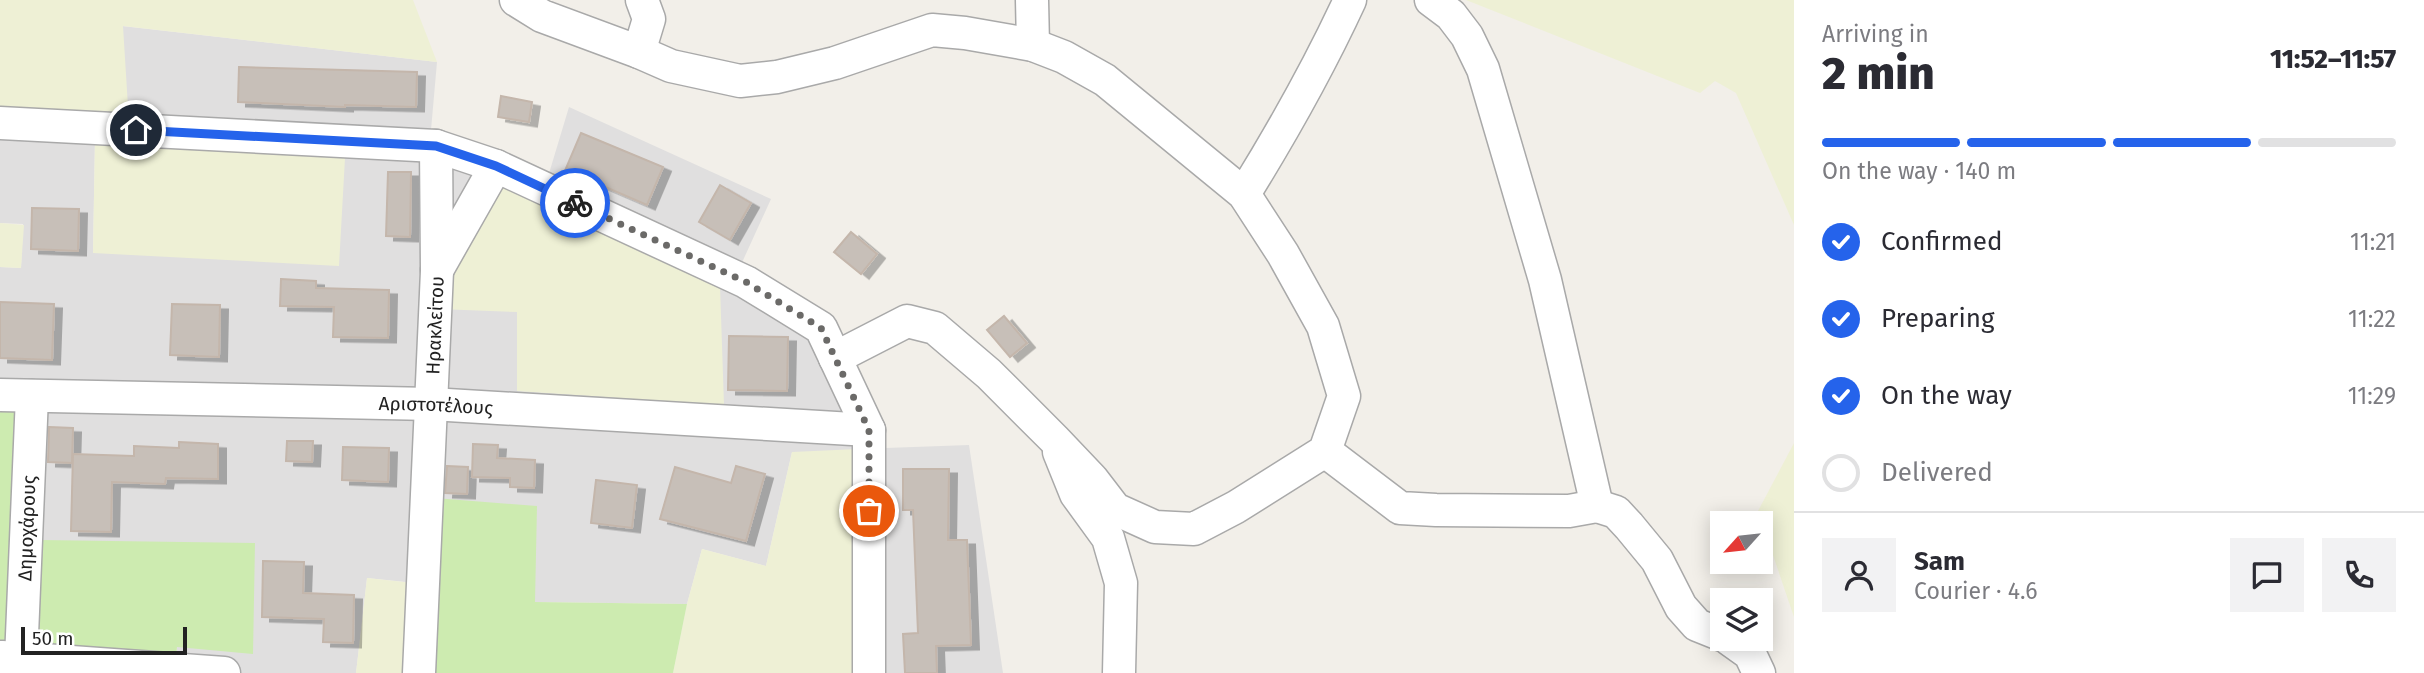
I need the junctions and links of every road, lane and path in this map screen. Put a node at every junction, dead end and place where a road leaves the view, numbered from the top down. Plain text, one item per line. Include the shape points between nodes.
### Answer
1 (516, 0) edge
2 (642, 0) edge
3 (1032, 0) edge
4 (1350, 0) edge
5 (1431, 0) edge
6 (1033, 45) junction
7 (639, 52) junction
8 (0, 123) edge
9 (436, 146) junction
10 (496, 166) junction
11 (1244, 194) junction
12 (437, 271) junction
13 (835, 358) junction
14 (0, 396) edge
15 (32, 396) junction
16 (431, 404) junction
17 (869, 430) junction
18 (1054, 439) junction
19 (1325, 451) junction
20 (1597, 506) junction
21 (1710, 630) edge
22 (1746, 651) edge
23 (11, 658) edge
24 (224, 673) edge
25 (419, 673) edge
26 (869, 673) edge
27 (1119, 673) edge
28 (1759, 673) edge

1 - 7 street via 542,16
2 - 7 street via 649,19
3 - 6 street
4 - 11 street via 1289,120
5 - 20 street via 1451,15 1483,69 1545,280
6 - 7 street via 932,30 835,63 740,80 671,66
6 - 11 street via 1105,80
8 - 9 street
9 - 10 street
9 - 12 street, Ηρακλείτου
10 - 12 street
10 - 13 street via 746,282 821,328
11 - 19 street via 1322,326 1344,396
12 - 16 street, Ηρακλείτου
13 - 17 street
13 - 18 street via 907,321 935,328
14 - 15 street, Αριστοτέλους
15 - 16 street, Αριστοτέλους
15 - 23 street, Δημοχάρους
16 - 17 street, Αριστοτέλους
16 - 25 street, Ηρακλείτου
17 - 26 street
18 - 19 street via 1115,509 1155,527 1194,529
18 - 27 street via 1076,494 1108,538 1121,583
19 - 20 street via 1400,508 1569,511
20 - 21 street via 1616,512 1629,526 1657,560 1681,607 1697,625
22 - 28 street
23 - 24 street

